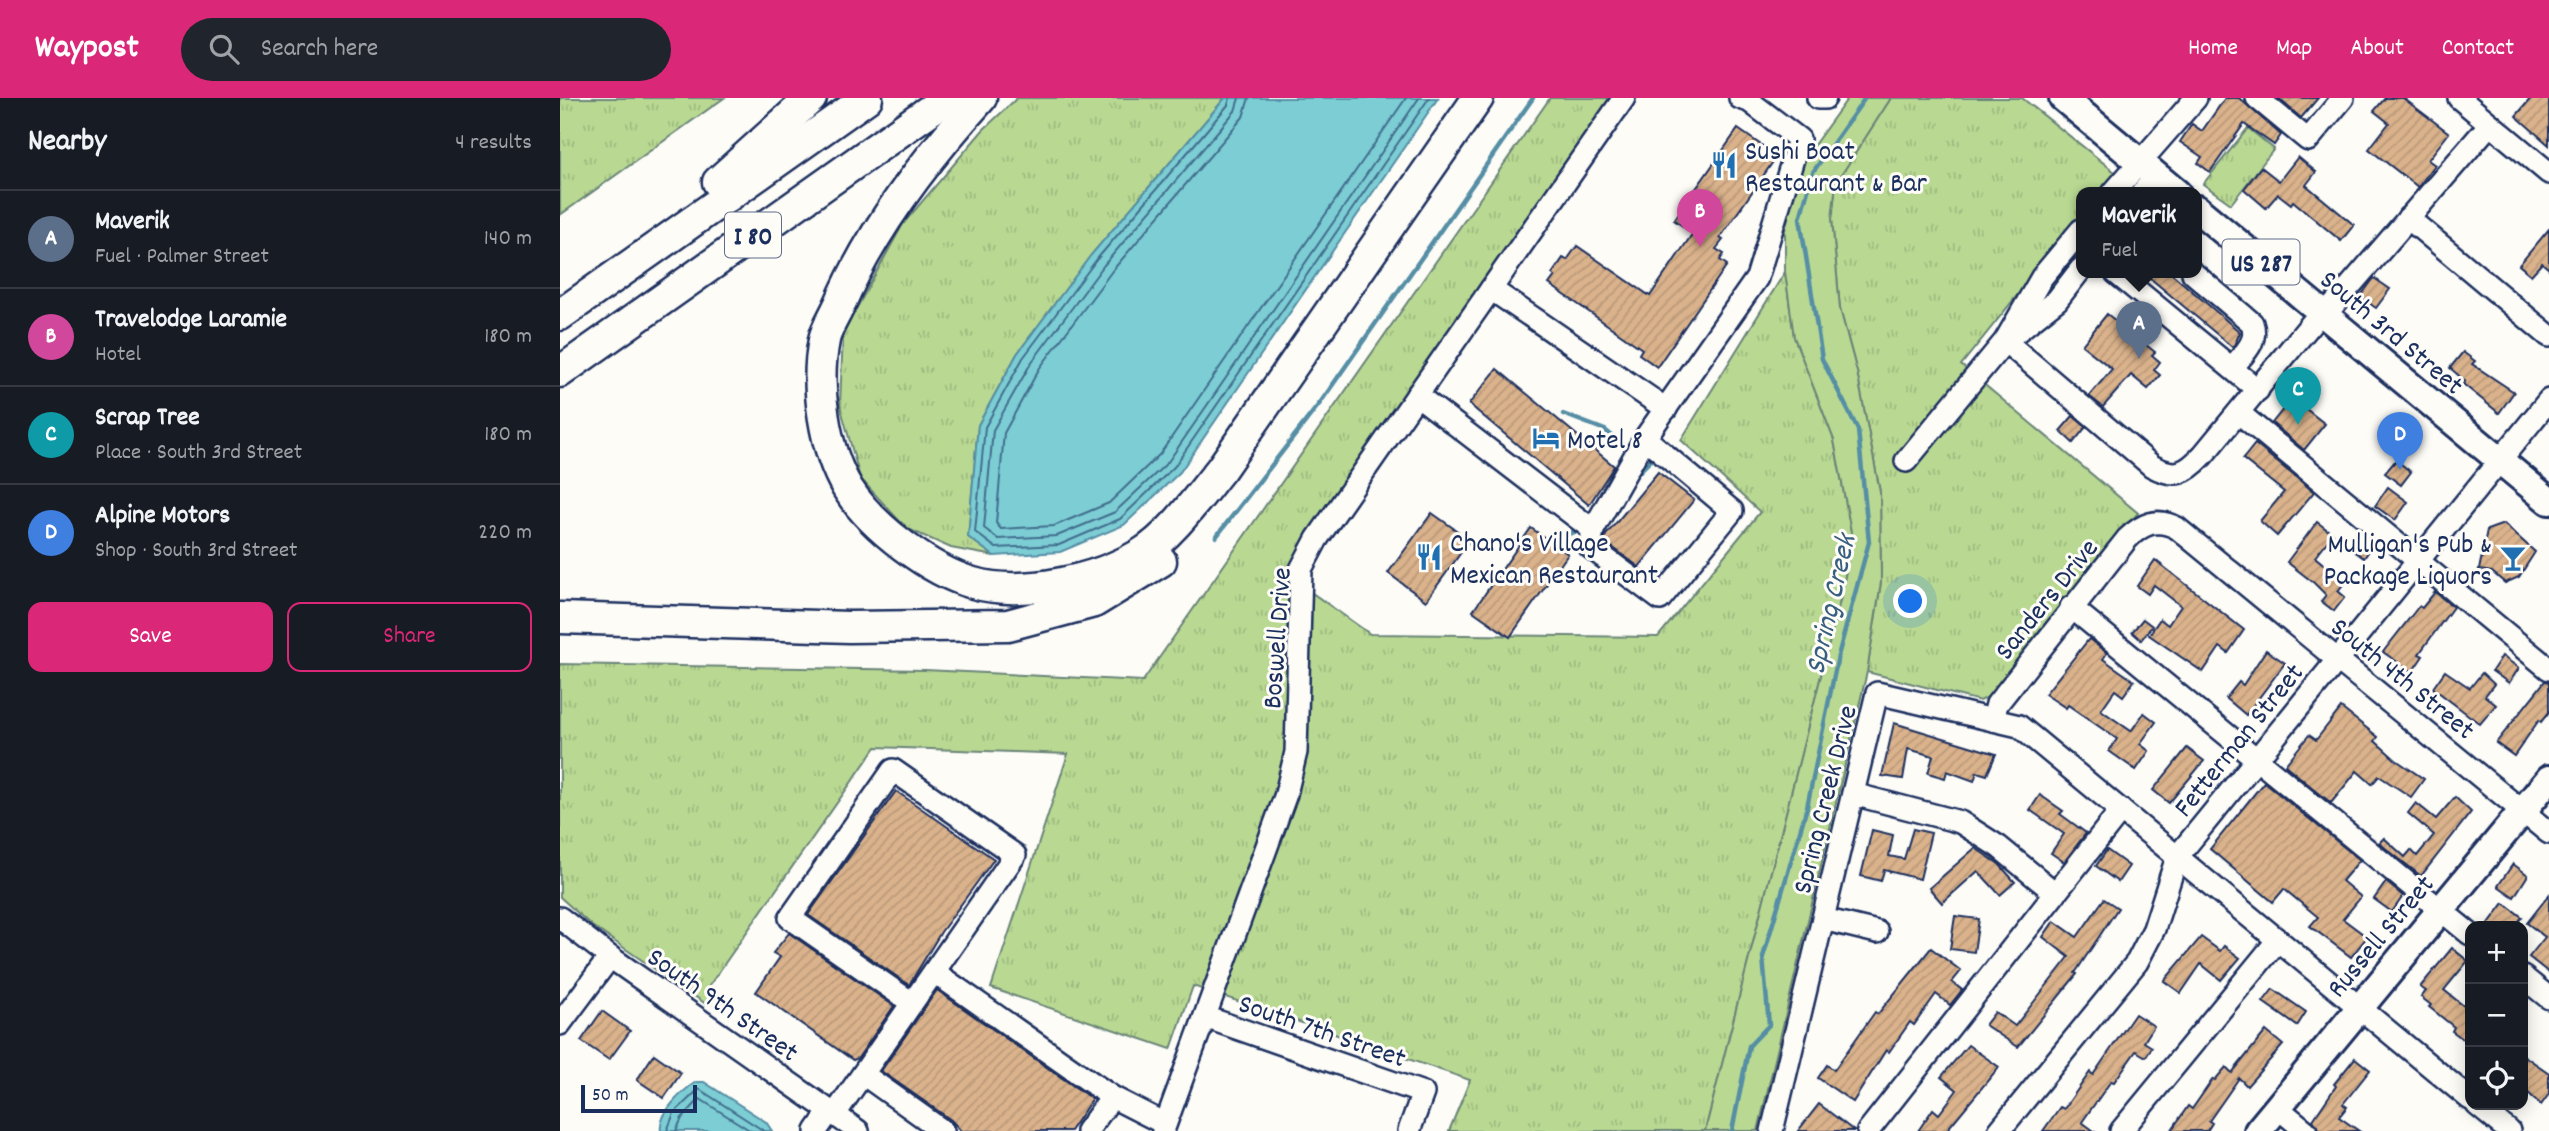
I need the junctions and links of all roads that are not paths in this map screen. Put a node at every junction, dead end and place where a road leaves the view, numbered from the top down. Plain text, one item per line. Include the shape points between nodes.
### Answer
1 (811, 98) edge
2 (867, 98) edge
3 (947, 98) edge
4 (981, 98) edge
5 (1478, 98) edge
6 (1499, 98) edge
7 (1624, 98) edge
8 (1740, 98) edge
9 (1818, 98) edge
10 (1825, 98) edge
11 (2063, 98) edge
12 (2196, 98) edge
13 (2258, 98) edge
14 (2343, 98) edge
15 (2459, 98) edge
16 (2490, 124) junction
17 (2549, 173) edge
18 (2145, 176) edge
19 (2124, 187) edge
20 (2166, 187) edge
21 (2202, 213) edge
22 (2408, 218) junction
23 (2076, 236) edge
24 (2076, 275) edge
25 (2125, 278) edge
26 (2199, 278) edge
27 (1491, 289) junction
28 (2323, 313) junction
29 (560, 314) edge
30 (2549, 336) edge
31 (2005, 341) junction
32 (2232, 368) junction
33 (560, 372) edge
34 (2258, 390) junction
35 (1417, 395) junction
36 (2549, 400) edge
37 (1666, 409) junction
38 (2239, 413) junction
39 (1645, 438) junction
40 (2500, 460) junction
41 (1906, 461) dead end
42 (2549, 501) edge
43 (2153, 522) joint
44 (1592, 530) junction
45 (2419, 559) junction
46 (2071, 607) junction
47 (560, 618) edge
48 (2339, 659) junction
49 (2549, 669) edge
50 (1993, 720) junction
51 (2258, 758) junction
52 (2549, 779) edge
53 (1853, 794) junction
54 (2121, 810) junction
55 (2522, 811) junction
56 (2549, 833) edge
57 (2177, 857) junction
58 (2055, 893) junction
59 (2441, 910) junction
60 (560, 918) edge
61 (1823, 919) junction
62 (2465, 930) edge
63 (1877, 932) dead end
64 (2278, 940) junction
65 (610, 957) junction
66 (934, 972) junction
67 (2528, 981) edge
68 (2549, 998) edge
69 (912, 1003) junction
70 (2360, 1008) junction
71 (1205, 1017) junction
72 (560, 1024) edge
73 (863, 1074) junction
74 (2465, 1095) edge
75 (1112, 1097) junction
76 (2278, 1108) junction
77 (2483, 1110) edge
78 (833, 1112) junction
79 (1164, 1128) edge
80 (816, 1131) edge
81 (858, 1131) edge
82 (943, 1131) edge
83 (1087, 1131) edge
84 (1409, 1131) edge
85 (1772, 1131) edge
86 (1868, 1131) edge
87 (1999, 1131) edge
88 (2121, 1131) edge
89 (2258, 1131) edge
90 (2306, 1131) edge
91 (2508, 1131) edge

1 - 29 highway
2 - 29 highway, I 80
3 - 33 highway, I 80
4 - 5 highway via 930,155 851,278 824,339 822,397 831,448 849,490 880,525 919,559 972,583 1012,589 1078,580 1142,553 1183,516 1228,459
6 - 47 highway via 1202,521 1161,560 1094,602 1008,625 849,627
7 - 27 street, Boswell Drive
8 - 37 street via 1800,139 1757,278
9 - 10 street
11 - 18 main road
12 - 18 street
13 - 14 street via 2308,140
15 - 16 street
16 - 17 street
16 - 22 street
18 - 19 street
18 - 20 main road
21 - 28 main road, South 3rd Street / US 287
22 - 28 street
22 - 30 street
23 - 31 street via 2042,277
24 - 31 street via 2057,300
25 - 32 street
26 - 32 street via 2252,323 2253,343
27 - 35 street, Boswell Drive
27 - 37 street
28 - 34 street
28 - 40 main road, South 3rd Street / US 287
31 - 38 street via 2152,466 2169,474 2185,473 2192,467
31 - 41 street
32 - 34 street
34 - 38 street
35 - 44 street
35 - 71 street, Boswell Drive via 1301,569 1296,752 1286,794
36 - 40 street, Fetterman Street
37 - 39 street
38 - 45 street
39 - 44 street
39 - 44 street via 1732,511 1660,599 1590,547
40 - 42 main road, South 3rd Street / US 287
40 - 45 street, Fetterman Street
43 - 46 street, Sanders Drive via 2135,532
43 - 48 street, South 4th Street via 2177,528
45 - 48 street, Fetterman Street
45 - 49 street
46 - 50 street, Sanders Drive via 1997,704
46 - 51 street
48 - 51 street, Fetterman Street
48 - 55 street, South 4th Street
50 - 53 street, Spring Creek Drive via 1877,693
50 - 54 street via 2019,726
51 - 57 street, Fetterman Street
51 - 59 street
52 - 55 main road, Russell Street
53 - 58 street via 1961,821
53 - 61 street, Spring Creek Drive
54 - 57 street
54 - 58 street
55 - 56 street, South 4th Street
55 - 59 main road, Russell Street
57 - 64 street
57 - 87 street, Fetterman Street via 2154,929 2137,962
58 - 86 street
59 - 62 street
59 - 70 main road, Russell Street
60 - 65 street, South 9th Street
61 - 63 street, Spring Creek Drive
61 - 85 street, Spring Creek Drive
64 - 70 street
64 - 88 street
65 - 72 street
65 - 78 street, South 9th Street
66 - 69 street
66 - 69 street via 1015,855 893,770 790,918
66 - 75 street
67 - 68 street
69 - 73 street
70 - 74 street
70 - 76 main road, Russell Street
71 - 79 street, Boswell Drive
71 - 84 street, South 7th Street via 1423,1093
73 - 78 street
73 - 82 street
75 - 79 street
75 - 83 street
76 - 89 main road, Russell Street
76 - 90 street
77 - 91 street
78 - 80 street
78 - 81 street, South 9th Street

